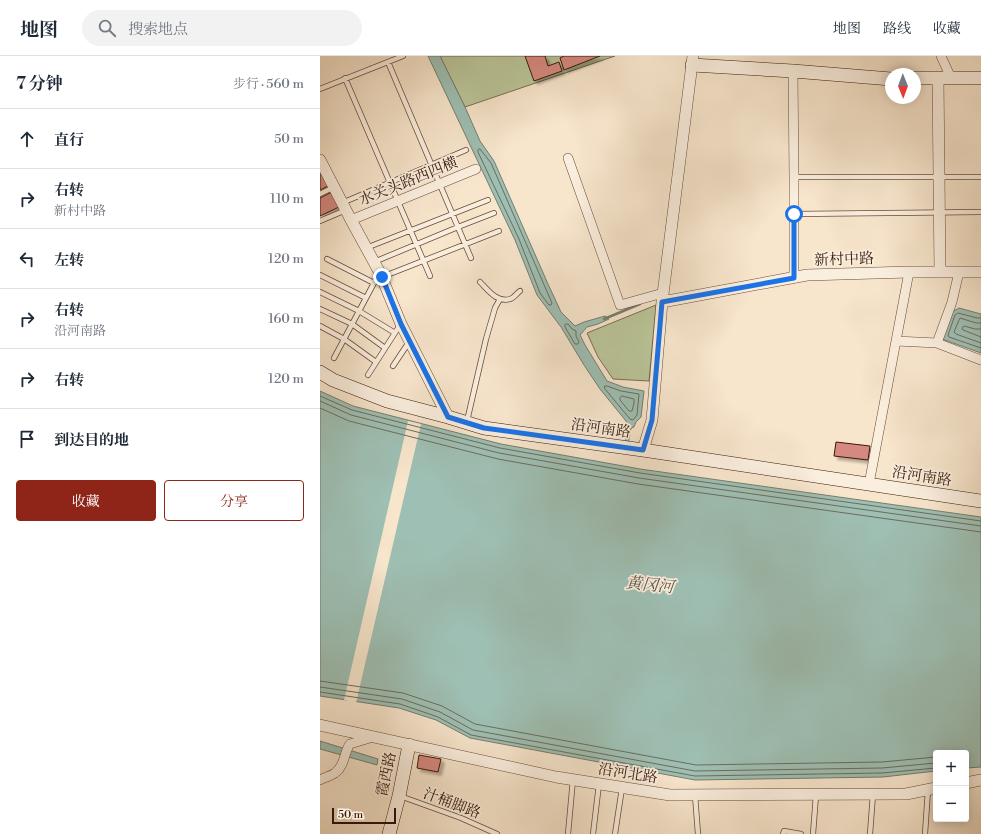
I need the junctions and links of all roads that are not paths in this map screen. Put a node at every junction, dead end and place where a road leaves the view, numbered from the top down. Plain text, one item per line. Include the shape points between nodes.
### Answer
1 (403, 56) edge
2 (941, 56) edge
3 (692, 61) edge
4 (388, 62) junction
5 (793, 71) junction
6 (346, 78) junction
7 (921, 78) edge
8 (944, 78) junction
9 (981, 78) edge
10 (885, 79) edge
11 (320, 89) edge
12 (466, 150) dead end
13 (568, 158) dead end
14 (321, 164) edge
15 (432, 165) junction
16 (476, 169) dead end
17 (794, 177) junction
18 (939, 177) junction
19 (981, 177) edge
20 (390, 183) junction
21 (440, 184) junction
22 (334, 187) junction
23 (320, 194) edge
24 (398, 200) junction
25 (488, 200) dead end
26 (346, 211) junction
27 (939, 212) junction
28 (981, 212) edge
29 (494, 213) dead end
30 (452, 214) junction
31 (794, 214) junction
32 (320, 221) edge
33 (458, 227) junction
34 (411, 230) junction
35 (499, 232) dead end
36 (417, 244) junction
37 (465, 244) junction
38 (366, 248) junction
39 (471, 258) dead end
40 (327, 259) dead end
41 (424, 261) junction
42 (374, 262) junction
43 (909, 272) junction
44 (940, 272) junction
45 (959, 272) junction
46 (981, 272) edge
47 (320, 275) edge
48 (430, 276) dead end
49 (379, 277) junction
50 (794, 278) junction
51 (480, 282) dead end
52 (520, 290) dead end
53 (320, 292) edge
54 (366, 298) junction
55 (662, 298) junction
56 (500, 299) junction
57 (320, 309) edge
58 (359, 311) junction
59 (352, 324) junction
60 (401, 324) junction
61 (320, 326) edge
62 (395, 333) junction
63 (344, 339) junction
64 (410, 341) junction
65 (896, 341) junction
66 (937, 343) junction
67 (386, 348) junction
68 (334, 358) dead end
69 (981, 360) edge
70 (376, 362) junction
71 (393, 366) dead end
72 (320, 372) edge
73 (368, 375) dead end
74 (448, 417) junction
75 (467, 422) junction
76 (643, 450) junction
77 (869, 484) junction
78 (981, 501) edge
79 (320, 725) edge
80 (373, 737) junction
81 (409, 745) junction
82 (320, 780) edge
83 (573, 780) junction
84 (981, 780) edge
85 (969, 782) edge
86 (599, 784) junction
87 (622, 788) junction
88 (932, 789) edge
89 (816, 793) junction
90 (873, 793) junction
91 (695, 795) junction
92 (399, 796) junction
93 (389, 834) edge
94 (497, 834) edge
95 (568, 834) edge
96 (593, 834) edge
97 (615, 834) edge
98 (698, 834) edge
99 (783, 834) edge
100 (801, 834) edge
101 (812, 834) edge
102 (870, 834) edge
103 (925, 834) edge

1 - 4 lane
2 - 8 street
3 - 5 main road
3 - 55 street
4 - 6 lane
4 - 15 lane
5 - 10 main road
5 - 17 street
6 - 11 lane
6 - 20 lane
7 - 8 main road
8 - 9 main road
8 - 18 street
12 - 15 lane
13 - 55 street via 620,305
14 - 22 street
15 - 20 lane
15 - 21 lane
16 - 21 street, 水关头路西四横
17 - 18 lane
17 - 31 street
18 - 19 lane
18 - 27 street
20 - 24 lane
20 - 26 lane
21 - 24 street, 水关头路西四横
21 - 30 lane
22 - 23 lane
22 - 26 street
24 - 26 street, 水关头路西四横
24 - 34 lane
25 - 30 lane
26 - 32 lane
26 - 38 street
27 - 28 lane
27 - 31 lane
27 - 44 street
29 - 33 lane
30 - 33 lane
30 - 34 lane
31 - 50 street
33 - 36 lane
33 - 37 lane
34 - 36 lane
34 - 38 lane
35 - 37 lane
36 - 41 lane
36 - 42 lane
37 - 39 lane
37 - 41 lane
38 - 42 street
40 - 49 lane
41 - 48 lane
41 - 49 lane
42 - 49 street
43 - 44 street, 新村中路
43 - 50 street, 新村中路 via 807,275
43 - 65 street
44 - 45 street, 新村中路
45 - 46 street, 新村中路
45 - 66 street via 952,302
47 - 54 lane
49 - 54 lane
49 - 60 street
50 - 55 street, 新村中路
51 - 56 lane
52 - 56 lane via 511,299
53 - 58 lane
54 - 58 lane
55 - 76 street via 652,420
56 - 75 lane via 486,339
57 - 59 lane
58 - 59 lane
58 - 62 lane
59 - 63 lane
59 - 67 lane
60 - 62 lane
60 - 64 street
61 - 63 lane
62 - 67 lane
63 - 68 lane
63 - 70 lane
64 - 71 lane
64 - 74 street
65 - 66 street
65 - 77 street
66 - 69 street
67 - 70 lane
70 - 73 lane
72 - 74 main road, 沿河南路 via 333,380 387,401
74 - 75 main road, 沿河南路
75 - 76 main road, 沿河南路 via 484,428
76 - 77 main road, 沿河南路
77 - 78 main road, 沿河南路
79 - 80 street, 沿河北路
80 - 81 street, 沿河北路
80 - 82 street via 350,744 342,765 336,772
81 - 83 street, 沿河北路
81 - 92 main road, 霞西路
83 - 86 street, 沿河北路
83 - 95 lane
84 - 85 street
86 - 87 street, 沿河北路
86 - 96 lane
87 - 91 street, 沿河北路 via 670,795
87 - 97 lane
88 - 90 street, 沿河北路 via 906,794
88 - 103 lane
89 - 90 street, 沿河北路
89 - 91 street, 沿河北路
89 - 101 lane
90 - 102 lane
91 - 98 lane
92 - 93 main road, 霞西路
92 - 94 lane, 汁桶脚路
99 - 100 lane via 784,831

